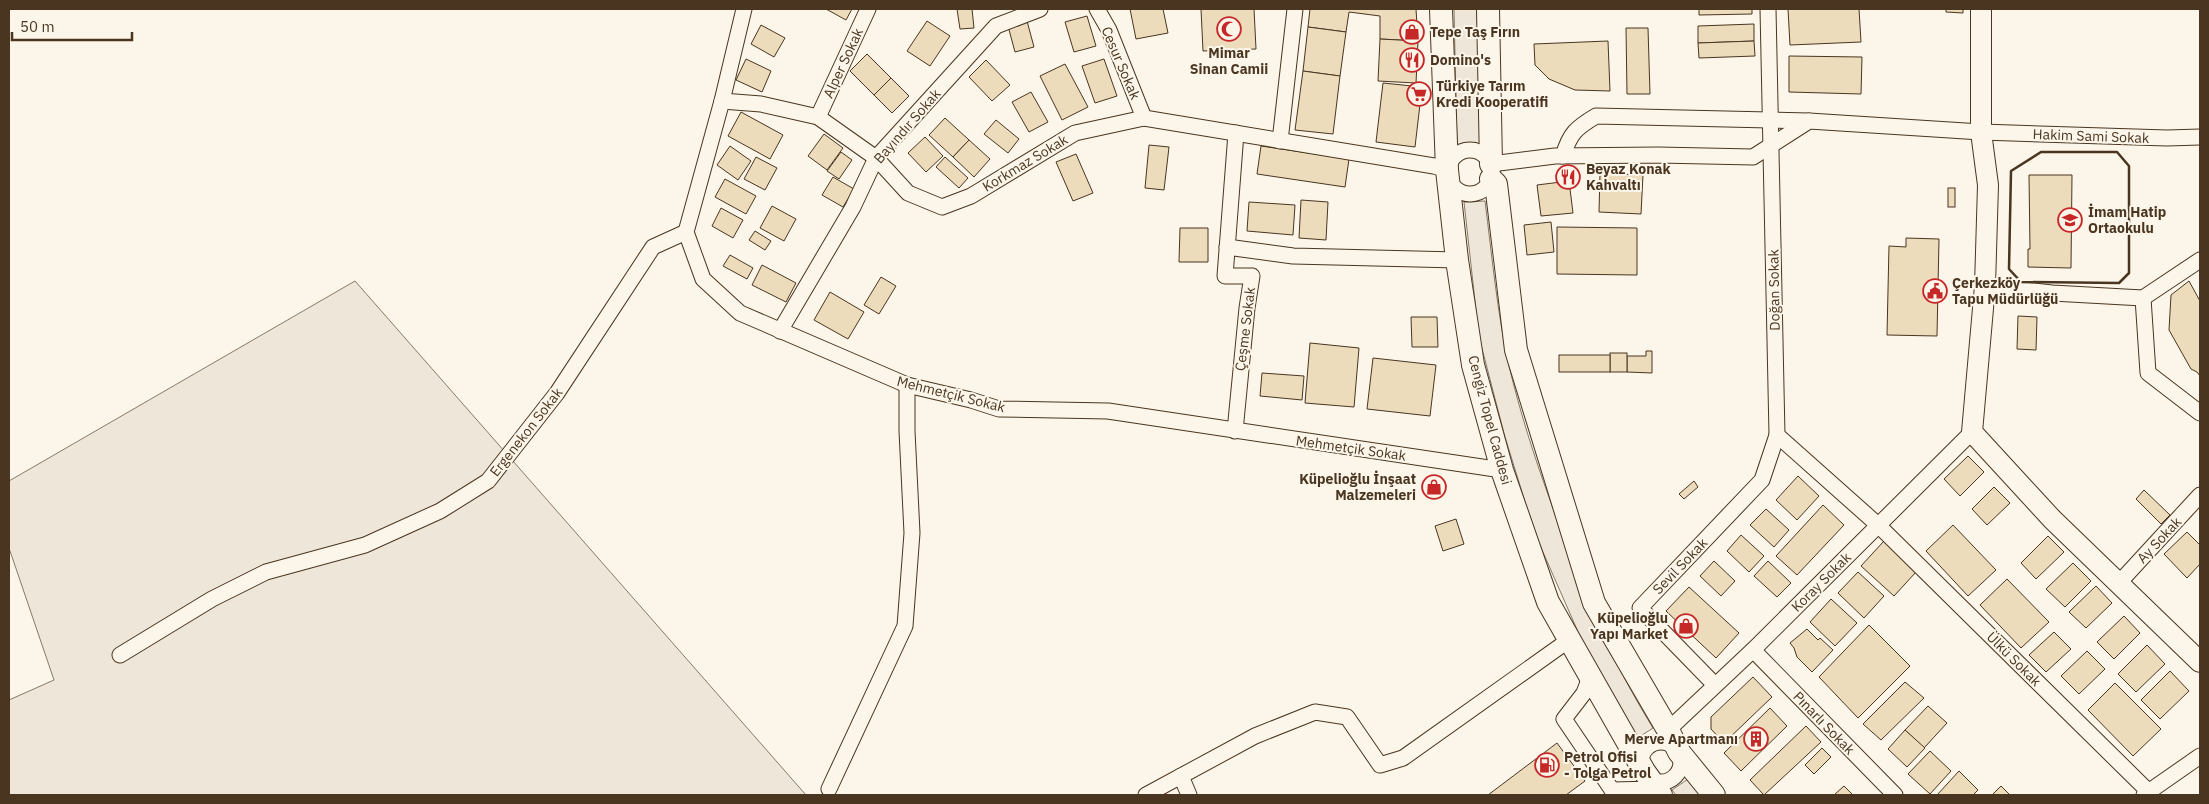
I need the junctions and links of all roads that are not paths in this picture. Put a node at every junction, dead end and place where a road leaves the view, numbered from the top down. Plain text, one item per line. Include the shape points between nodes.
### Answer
1 (744, 9) edge
2 (868, 9) edge
3 (1040, 9) edge
4 (1097, 9) edge
5 (1294, 9) edge
6 (1441, 9) edge
7 (1488, 9) edge
8 (1768, 9) edge
9 (1981, 9) edge
10 (722, 101) junction
11 (818, 117) junction
12 (1144, 118) junction
13 (1770, 120) junction
14 (1809, 121) junction
15 (1981, 132) junction
16 (1236, 133) junction
17 (2200, 137) edge
18 (1280, 141) junction
19 (1771, 146) junction
20 (1563, 156) junction
21 (876, 158) junction
22 (1447, 170) junction
23 (1491, 172) junction
24 (686, 232) junction
25 (1227, 247) junction
26 (1457, 260) junction
27 (2200, 260) edge
28 (1985, 286) junction
29 (2143, 298) junction
30 (780, 330) junction
31 (907, 385) junction
32 (2200, 412) edge
33 (1235, 431) junction
34 (1972, 432) junction
35 (1777, 435) junction
36 (1502, 470) junction
37 (2200, 495) edge
38 (1878, 526) junction
39 (2118, 584) junction
40 (1569, 640) junction
41 (1753, 650) junction
42 (120, 655) dead end
43 (2200, 662) edge
44 (1590, 677) junction
45 (1715, 685) junction
46 (1668, 730) junction
47 (1679, 752) junction
48 (2200, 756) edge
49 (1181, 776) junction
50 (1653, 785) edge
51 (830, 788) dead end
52 (2146, 794) edge
53 (1146, 795) edge
54 (1189, 795) edge
55 (1714, 795) edge
56 (1895, 795) edge

1 - 10 street
2 - 11 street, Alper Sokak
3 - 21 street, Bayındır Sokak via 996,26
4 - 12 street, Cesur Sokak via 1109,30
5 - 18 street
6 - 22 main road, Cengiz Topel Caddesi
7 - 23 main road
8 - 13 street, Doğan Sokak
9 - 15 street
10 - 11 street, Korkmaz Sokak via 761,104
10 - 24 street
11 - 21 street, Korkmaz Sokak
12 - 16 street, Korkmaz Sokak
12 - 21 street, Korkmaz Sokak via 1075,133 971,196 942,207 908,193
13 - 14 street, Hakim Sami Sokak
13 - 19 street, Doğan Sokak
13 - 20 street, Hakim Sami Sokak via 1596,116 1580,125 1569,137
14 - 15 street, Hakim Sami Sokak
14 - 19 street
15 - 17 street, Hakim Sami Sokak
15 - 28 street via 1988,186
16 - 18 street, Korkmaz Sokak
16 - 25 street, Çeşme Sokak
18 - 22 street, Korkmaz Sokak
19 - 20 street via 1753,158
19 - 35 street, Doğan Sokak
20 - 23 street
21 - 30 street, Bayındır Sokak via 853,207
22 - 23 street via 1455,156 1468,150 1482,153
22 - 23 street via 1456,189 1469,194 1483,190
22 - 26 main road, Cengiz Topel Caddesi
23 - 46 main road via 1496,184 1516,350 1594,603
24 - 30 street, Mehmetçik Sokak via 703,279 740,313
24 - 42 street, Ergenekon Sokak via 653,247 557,393 488,481 440,511 365,546 266,572 212,599
25 - 26 street via 1293,256
25 - 33 street, Çeşme Sokak via 1225,276 1252,276
26 - 36 main road, Cengiz Topel Caddesi via 1473,365
27 - 29 street
28 - 29 street
28 - 34 street
29 - 32 street via 2148,373
30 - 31 street, Mehmetçik Sokak
31 - 33 street, Mehmetçik Sokak via 999,409 1108,411
31 - 51 street via 912,533 905,626
33 - 36 street, Mehmetçik Sokak
34 - 38 street, Koray Sokak
34 - 39 street via 2052,519
35 - 38 street
35 - 45 street, Sevil Sokak via 1762,480 1640,608
36 - 40 main road, Cengiz Topel Caddesi via 1548,602
37 - 39 street, Ay Sokak
38 - 41 street, Koray Sokak
38 - 52 street, Ülkü Sokak
39 - 43 street
40 - 44 main road, Cengiz Topel Caddesi
40 - 49 street via 1403,758 1380,765 1347,718 1315,712 1256,736
41 - 45 street, Koray Sokak
41 - 56 street, Pınarlı Sokak
44 - 50 main road, Cengiz Topel Caddesi
44 - 50 street via 1584,693 1564,718 1612,790
45 - 46 street, Koray Sokak
46 - 47 main road
47 - 50 street via 1682,764 1676,776 1659,782 1647,776
47 - 50 street via 1675,746 1662,742 1649,746 1642,758
47 - 55 main road
48 - 52 street
49 - 53 street
49 - 54 street

